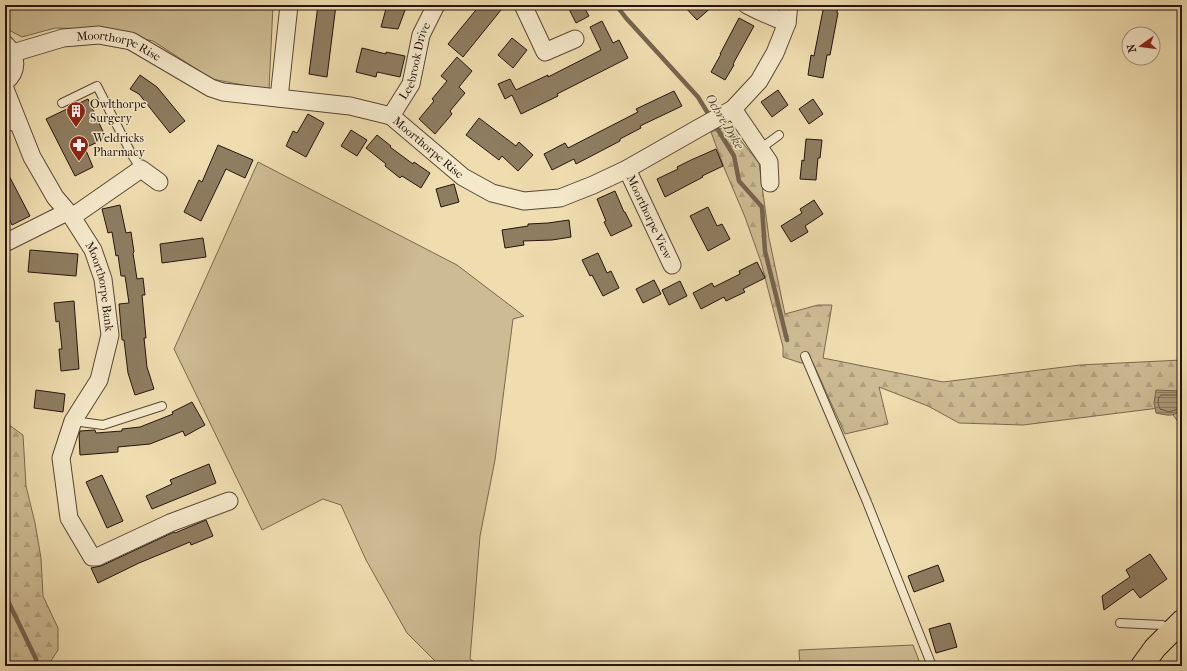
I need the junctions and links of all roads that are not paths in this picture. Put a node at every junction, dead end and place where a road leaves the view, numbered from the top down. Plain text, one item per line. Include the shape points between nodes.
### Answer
1 (289, 5) edge
2 (436, 5) edge
3 (524, 5) edge
4 (747, 5) edge
5 (789, 5) edge
6 (787, 22) junction
7 (575, 39) dead end
8 (9, 48) edge
9 (5, 82) edge
10 (5, 89) edge
11 (279, 98) junction
12 (62, 103) dead end
13 (729, 111) junction
14 (391, 116) junction
15 (12, 126) edge
16 (779, 134) dead end
17 (760, 149) junction
18 (142, 169) junction
19 (627, 169) junction
20 (159, 182) dead end
21 (770, 183) dead end
22 (70, 215) junction
23 (5, 243) edge
24 (672, 265) dead end
25 (805, 356) dead end
26 (162, 406) dead end
27 (73, 421) junction
28 (229, 501) dead end
29 (1120, 623) dead end
30 (1178, 625) edge
31 (932, 666) edge
32 (1142, 666) edge

1 - 11 street
2 - 14 street, Leebrook Drive via 421,35 411,84
3 - 7 street via 545,52
4 - 6 street
5 - 6 street, Moorthorpe Rise
6 - 13 street, Moorthorpe Rise via 775,53 759,81
8 - 9 street via 15,61 14,69
8 - 11 street, Moorthorpe Rise via 63,38 99,35 131,41 211,88 223,92
10 - 15 street, Moorthorpe Bank
11 - 14 street, Moorthorpe Rise via 350,106
12 - 18 lane via 97,86 132,155
13 - 17 street
13 - 19 street, Moorthorpe Rise
14 - 19 street, Moorthorpe Rise via 462,178 492,193 524,201 560,198
15 - 22 street, Moorthorpe Bank via 55,197
16 - 17 lane
17 - 21 street via 769,162
18 - 20 street
18 - 22 street
19 - 24 street, Moorthorpe View
22 - 23 street
22 - 27 street, Moorthorpe Bank via 94,250 103,279 110,335 99,380
25 - 31 lane via 867,502
26 - 27 lane via 103,425
27 - 28 street, Moorthorpe Bank via 61,458 69,518 92,557
29 - 30 lane
30 - 32 main road via 1155,648

